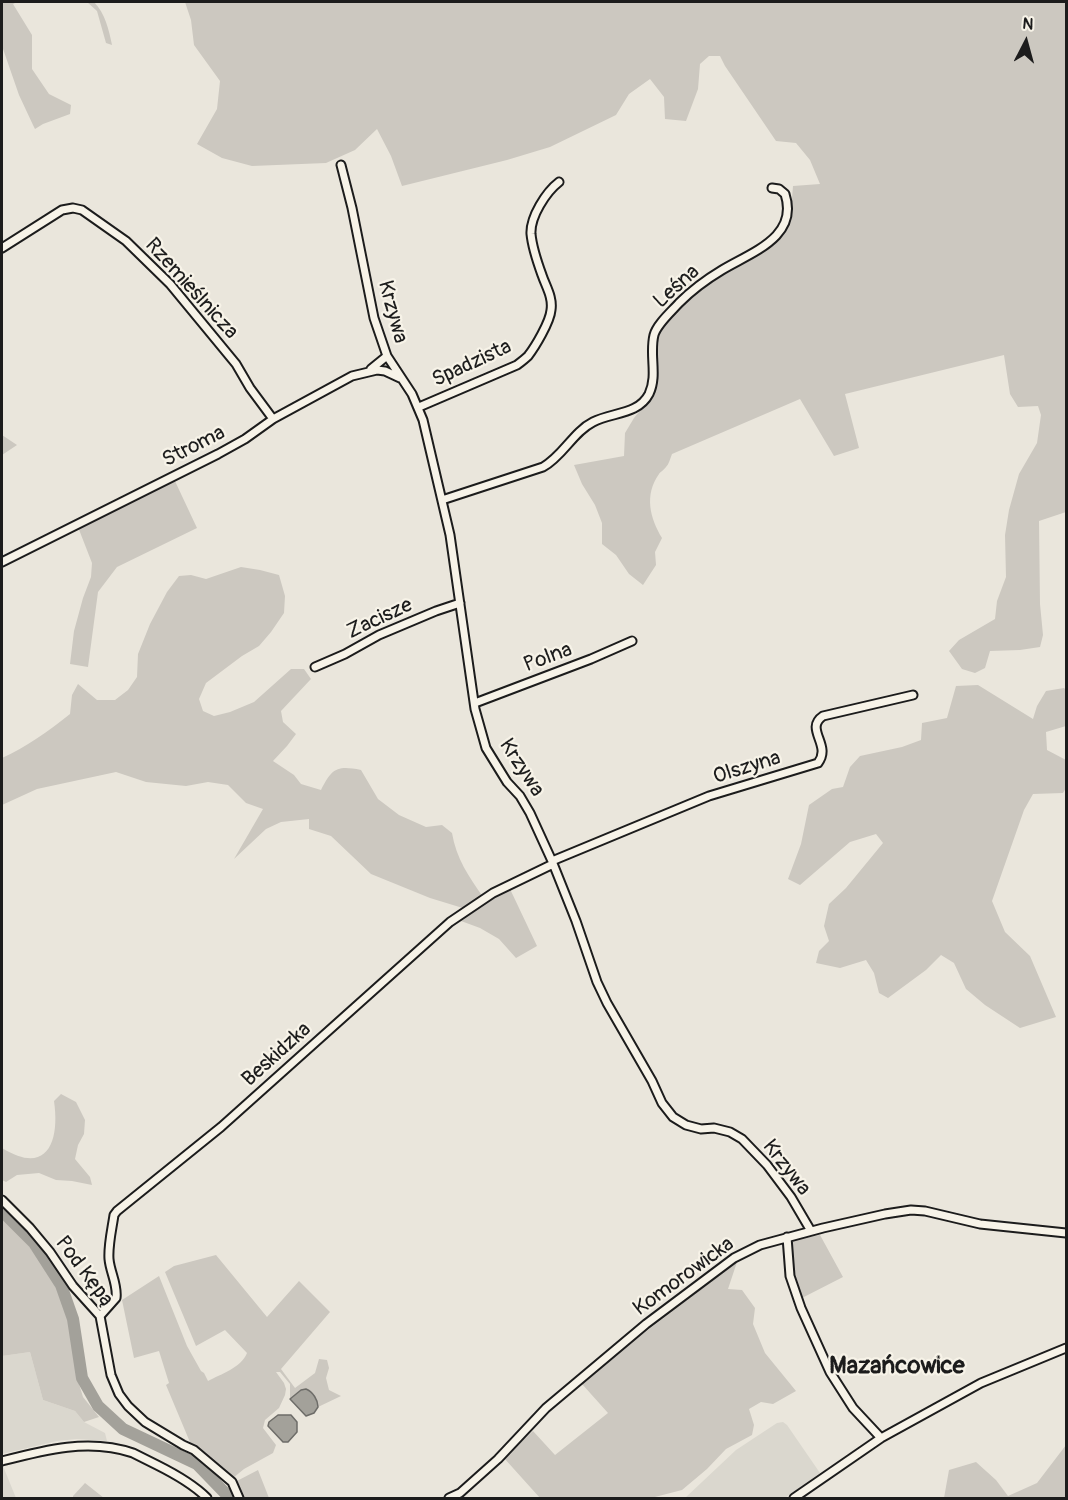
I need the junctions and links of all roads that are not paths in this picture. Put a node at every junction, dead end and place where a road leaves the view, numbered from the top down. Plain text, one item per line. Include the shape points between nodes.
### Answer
1 (341, 165) dead end
2 (559, 182) dead end
3 (772, 188) dead end
4 (2, 248) edge
5 (387, 356) junction
6 (369, 371) junction
7 (400, 378) junction
8 (419, 407) junction
9 (273, 419) junction
10 (442, 500) junction
11 (2, 562) edge
12 (460, 603) junction
13 (632, 641) dead end
14 (315, 667) dead end
15 (914, 695) dead end
16 (475, 703) junction
17 (552, 862) junction
18 (2, 1200) edge
19 (811, 1231) junction
20 (1066, 1233) edge
21 (787, 1237) junction
22 (100, 1316) junction
23 (1066, 1348) edge
24 (881, 1438) junction
25 (2, 1461) edge
26 (463, 1496) edge
27 (207, 1498) edge
28 (239, 1498) edge
29 (449, 1498) edge
30 (794, 1498) edge

1 - 5 street, Krzywa via 374,318
2 - 8 street, Spadzista via 550,189 532,225 531,235 551,309 548,322 528,356 518,365
3 - 10 street, Leśna via 785,194 788,202 784,226 773,240 695,290 657,328 653,378 645,402 588,425 543,467
4 - 9 street, Rzemieślnicza via 63,210 82,210 126,241 171,284 236,364
5 - 6 street
5 - 7 street, Krzywa
6 - 7 street via 385,371
6 - 9 street, Stroma via 352,376
7 - 8 street, Krzywa
8 - 10 street, Krzywa
9 - 11 street, Stroma via 218,454
10 - 12 street, Krzywa
12 - 14 street, Zacisze
12 - 16 street, Krzywa
13 - 16 street, Polna
15 - 17 street, Olszyna via 823,716 816,724 824,752 818,763 710,796
16 - 17 street, Krzywa via 486,747 530,813
17 - 19 street, Krzywa via 607,1004 662,1103 686,1125 714,1128 742,1139 766,1165
17 - 22 street, Beskidzka via 493,893 450,922 221,1126 120,1207 114,1215 109,1255 116,1298
18 - 22 street, Pod Kępą via 30,1228
19 - 20 street, Komorowicka via 911,1210 980,1224
19 - 21 street, Komorowicka
21 - 24 street via 790,1276 826,1363 853,1408
21 - 26 street, Komorowicka via 734,1258 646,1324 546,1408
22 - 28 street, Pod Kępą via 111,1375 128,1406 146,1422 194,1450 232,1482
23 - 24 street via 981,1383
24 - 30 street
25 - 27 street via 63,1448 110,1448 164,1468
26 - 29 street, Komorowicka

